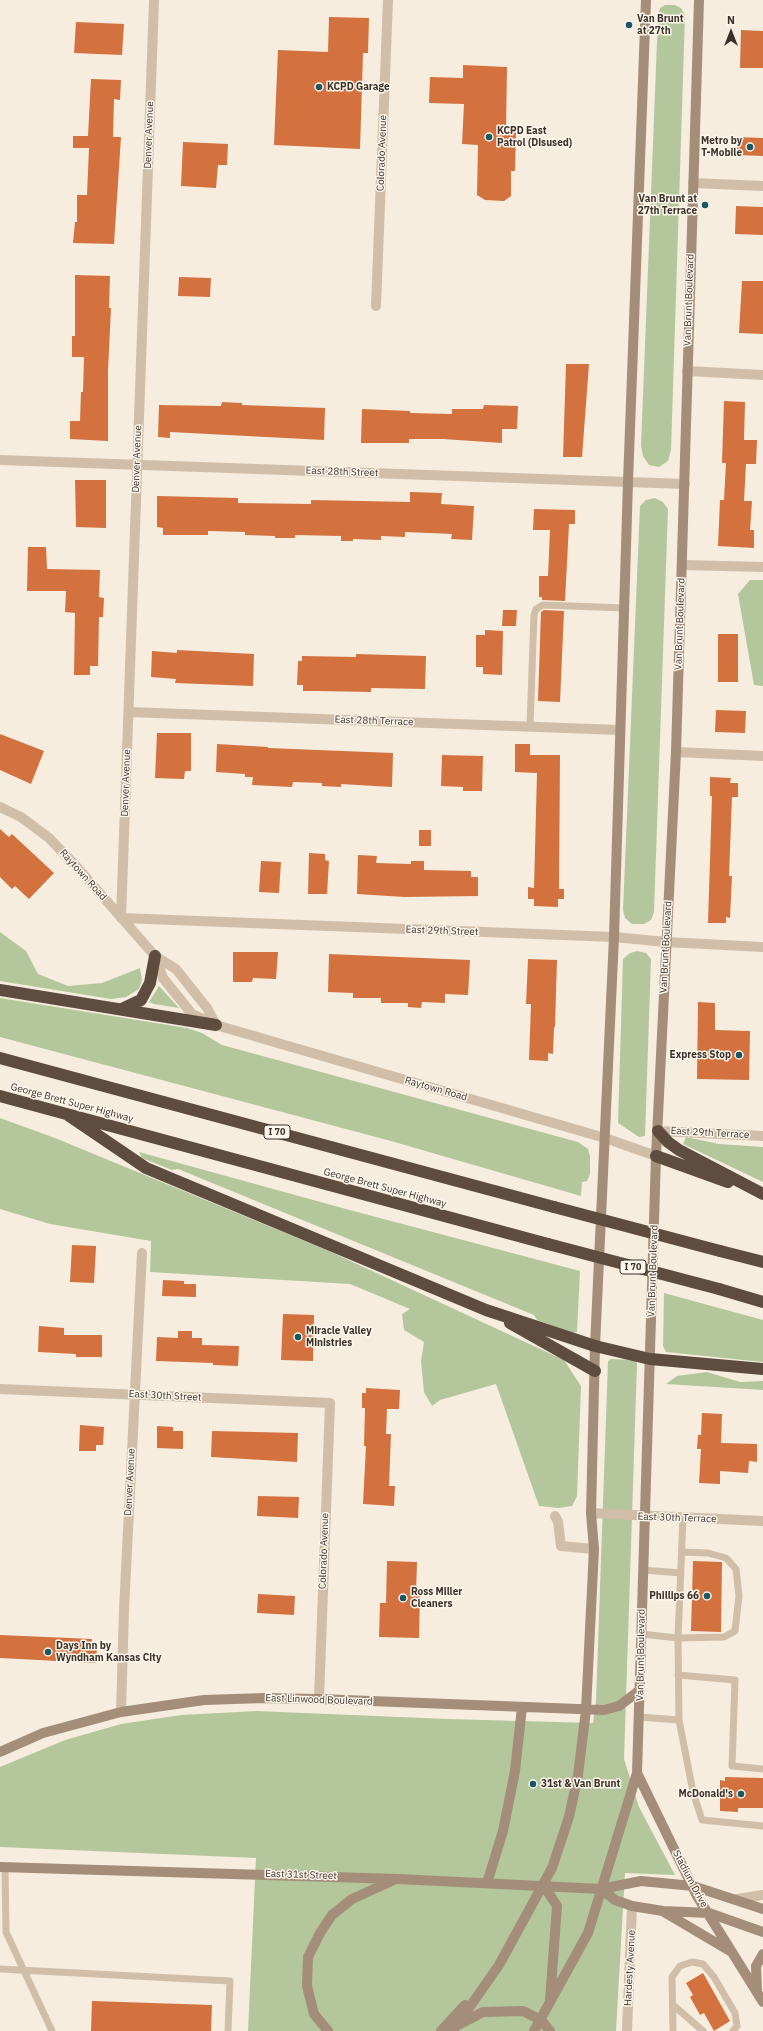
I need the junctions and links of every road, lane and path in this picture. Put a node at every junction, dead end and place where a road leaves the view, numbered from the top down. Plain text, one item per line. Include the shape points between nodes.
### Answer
1 (154, 0) edge
2 (388, 0) edge
3 (646, 0) edge
4 (699, 0) edge
5 (692, 184) junction
6 (763, 186) edge
7 (376, 306) dead end
8 (687, 371) junction
9 (763, 375) edge
10 (0, 460) edge
11 (136, 465) junction
12 (628, 482) junction
13 (685, 484) junction
14 (682, 565) junction
15 (763, 567) edge
16 (624, 608) junction
17 (129, 712) junction
18 (530, 726) junction
19 (620, 730) junction
20 (676, 752) junction
21 (763, 756) edge
22 (0, 807) edge
23 (121, 918) junction
24 (614, 937) junction
25 (666, 942) junction
26 (763, 947) edge
27 (155, 956) junction
28 (0, 990) edge
29 (122, 1009) junction
30 (216, 1025) junction
31 (0, 1058) edge
32 (0, 1096) edge
33 (68, 1115) junction
34 (658, 1131) junction
35 (763, 1136) edge
36 (605, 1138) junction
37 (656, 1156) junction
38 (763, 1194) edge
39 (142, 1253) dead end
40 (763, 1262) edge
41 (763, 1302) edge
42 (486, 1310) junction
43 (595, 1346) junction
44 (650, 1359) junction
45 (763, 1369) edge
46 (595, 1371) junction
47 (0, 1389) edge
48 (134, 1394) junction
49 (330, 1404) joint
50 (591, 1513) junction
51 (555, 1516) dead end
52 (644, 1517) junction
53 (684, 1518) junction
54 (763, 1521) edge
55 (594, 1549) junction
56 (682, 1552) junction
57 (643, 1570) junction
58 (681, 1573) junction
59 (641, 1634) junction
60 (678, 1638) junction
61 (678, 1675) junction
62 (640, 1690) junction
63 (319, 1699) junction
64 (522, 1707) junction
65 (586, 1710) junction
66 (121, 1712) junction
67 (639, 1717) junction
68 (679, 1720) junction
69 (0, 1752) edge
70 (763, 1769) edge
71 (636, 1772) junction
72 (763, 1826) edge
73 (2, 1867) edge
74 (398, 1878) junction
75 (487, 1883) junction
76 (544, 1886) junction
77 (693, 1886) junction
78 (601, 1889) junction
79 (763, 1895) edge
80 (737, 1899) junction
81 (632, 1906) junction
82 (763, 1909) edge
83 (663, 1911) junction
84 (709, 1914) junction
85 (763, 1932) edge
86 (732, 1952) junction
87 (763, 1954) edge
88 (0, 1969) edge
89 (24, 1970) junction
90 (490, 1977) junction
91 (761, 1998) edge
92 (549, 2004) junction
93 (673, 2005) junction
94 (541, 2020) junction
95 (455, 2028) edge
96 (52, 2031) edge
97 (228, 2031) edge
98 (328, 2031) edge
99 (441, 2031) edge
100 (534, 2031) edge
101 (550, 2031) edge
102 (627, 2031) edge
103 (673, 2031) edge
104 (703, 2031) edge
105 (733, 2031) edge

1 - 11 street, Denver Avenue
2 - 7 street, Colorado Avenue
3 - 12 main road
4 - 5 main road, Van Brunt Boulevard
5 - 6 street
5 - 8 main road, Van Brunt Boulevard
8 - 9 street
8 - 13 main road, Van Brunt Boulevard
10 - 11 street, East 28th Street
11 - 12 street, East 28th Street
11 - 17 street, Denver Avenue
12 - 13 street, East 28th Street
12 - 16 main road
13 - 14 main road, Van Brunt Boulevard
14 - 15 street
14 - 20 main road, Van Brunt Boulevard
16 - 18 lane via 543,605 536,608
16 - 19 main road
17 - 18 street, East 28th Terrace
17 - 23 street, Denver Avenue
18 - 19 street, East 28th Terrace
19 - 24 main road
20 - 21 street
20 - 25 main road, Van Brunt Boulevard
22 - 23 street, Raytown Road via 21,817 49,838
23 - 24 street, East 29th Street
23 - 27 street, Raytown Road
24 - 25 street, East 29th Street
24 - 36 main road
25 - 26 street, East 29th Street
25 - 34 main road, Van Brunt Boulevard
27 - 29 highway via 150,983 141,1000
27 - 30 street, Raytown Road via 176,969 207,1008
27 - 30 street, Raytown Road via 163,978 192,1014
28 - 29 highway
29 - 30 highway
30 - 36 street, Raytown Road
31 - 40 highway, I 70, bridge
32 - 33 highway, George Brett Super Highway / I 70
33 - 41 highway, George Brett Super Highway / I 70, bridge
33 - 42 highway via 146,1168
34 - 35 street, East 29th Terrace
34 - 37 main road, Van Brunt Boulevard
34 - 38 highway via 679,1150
36 - 37 street, Raytown Road
36 - 43 main road
37 - 38 highway
37 - 44 main road, Van Brunt Boulevard
39 - 48 street, Denver Avenue
42 - 43 highway
42 - 46 highway
43 - 44 highway
43 - 46 main road
44 - 45 highway
44 - 52 main road, Van Brunt Boulevard
46 - 50 main road
47 - 48 street, East 30th Street
48 - 49 street, East 30th Street
48 - 66 street, Denver Avenue
49 - 63 street, Colorado Avenue
50 - 52 street, East 30th Terrace
50 - 55 main road
51 - 55 street via 561,1546
52 - 53 street, East 30th Terrace
52 - 57 main road, Van Brunt Boulevard
53 - 54 street, East 30th Terrace
53 - 56 lane
55 - 65 main road
56 - 58 lane
56 - 60 lane via 708,1553 726,1558 736,1569 739,1596 735,1631 724,1637
57 - 58 lane
57 - 59 main road, Van Brunt Boulevard
58 - 60 lane
59 - 60 lane
59 - 62 main road, Van Brunt Boulevard
60 - 61 lane
61 - 68 lane
61 - 70 lane via 735,1680 732,1766
62 - 65 main road, East Linwood Boulevard via 619,1706 604,1710
62 - 67 main road, Van Brunt Boulevard
63 - 64 main road, East Linwood Boulevard
63 - 66 main road, East Linwood Boulevard via 204,1700
64 - 65 main road, East Linwood Boulevard
64 - 75 main road via 513,1779 503,1831
65 - 76 main road via 578,1775 569,1817
66 - 69 main road, East Linwood Boulevard via 43,1733
67 - 68 lane
67 - 71 main road, Van Brunt Boulevard
68 - 72 lane via 693,1792 702,1820
71 - 77 main road, Stadium Drive
71 - 78 main road, Van Brunt Boulevard
73 - 74 main road, East 31st Street
73 - 89 lane via 6,1932
74 - 75 main road, East 31st Street
74 - 98 main road via 352,1899 332,1915 308,1957 307,1986 314,2014
75 - 76 main road, East 31st Street
76 - 78 main road, East 31st Street
76 - 90 main road
76 - 92 main road via 557,1906
77 - 78 main road, East 31st Street via 641,1881
77 - 80 main road, East 31st Street
77 - 84 main road, Stadium Drive
78 - 81 main road via 615,1900
78 - 92 main road, Van Brunt Boulevard via 588,1934
79 - 80 street, East 31st Street
80 - 82 main road, East 31st Street
81 - 83 main road
81 - 102 street, Hardesty Avenue
83 - 84 main road
83 - 86 main road
84 - 85 main road
84 - 86 main road, Stadium Drive
86 - 91 main road, Stadium Drive
87 - 91 main road via 756,1966
88 - 89 lane
89 - 96 lane
89 - 97 lane via 230,1981
90 - 95 main road
90 - 99 main road
92 - 94 main road
93 - 103 lane
93 - 104 lane
93 - 105 lane via 672,1977 680,1966 692,1962 703,1964 714,1977 735,2013 737,2026
94 - 95 main road via 523,2011 483,2012
94 - 100 main road
94 - 101 main road

